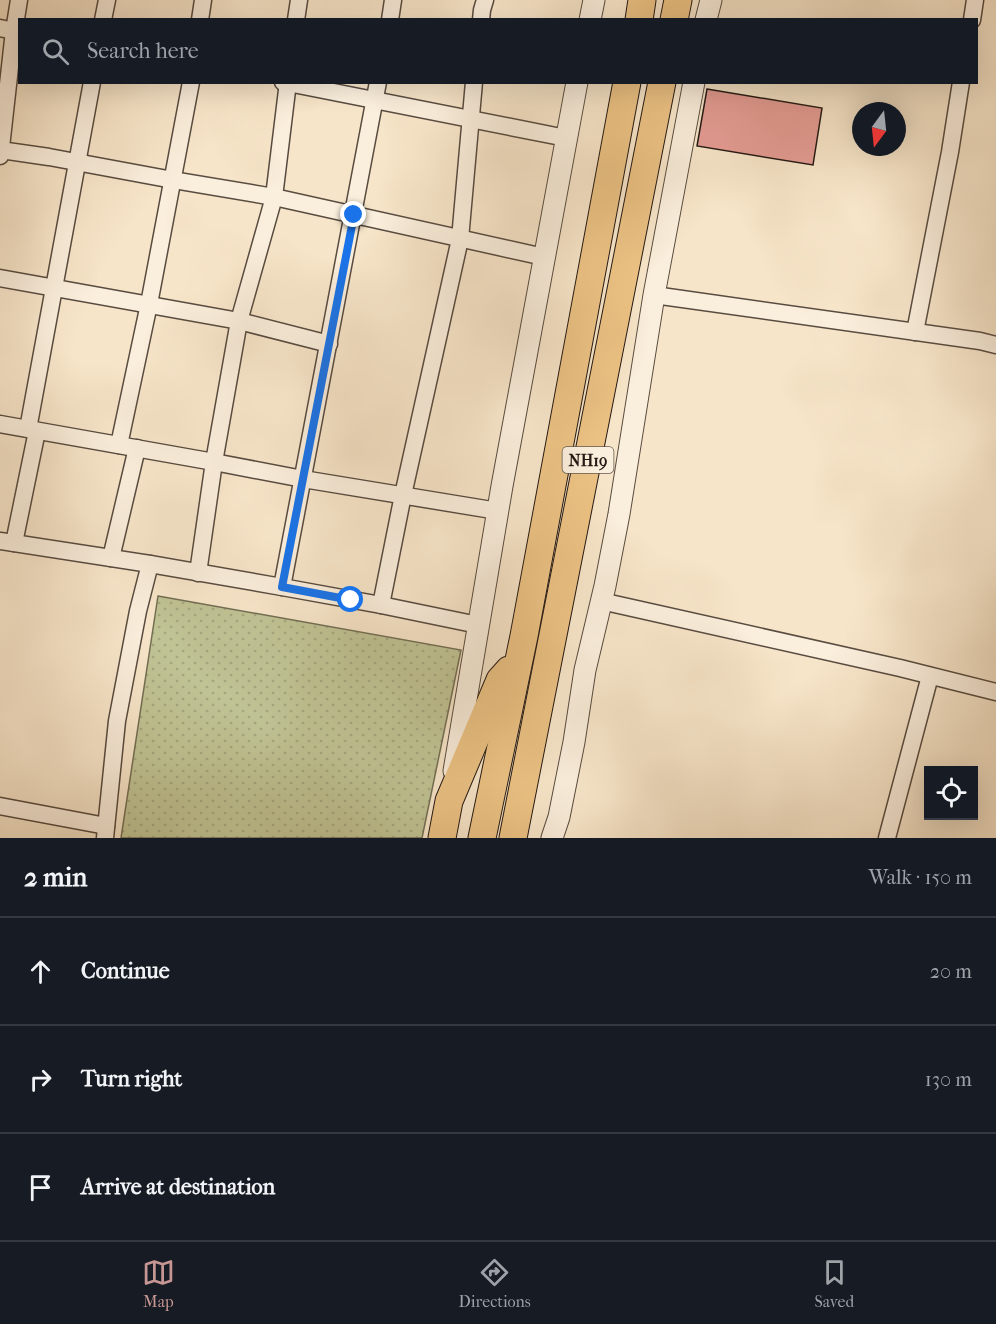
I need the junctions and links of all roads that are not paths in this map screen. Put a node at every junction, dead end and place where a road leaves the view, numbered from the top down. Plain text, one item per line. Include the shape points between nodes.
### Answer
1 (19, 0) edge
2 (107, 0) edge
3 (203, 0) edge
4 (299, 0) edge
5 (393, 0) edge
6 (485, 0) edge
7 (594, 0) edge
8 (642, 0) edge
9 (678, 0) edge
10 (711, 0) edge
11 (975, 0) edge
12 (103, 18) edge
13 (200, 18) edge
14 (296, 18) edge
15 (390, 18) edge
16 (481, 18) edge
17 (590, 18) edge
18 (639, 18) edge
19 (674, 18) edge
20 (706, 18) edge
21 (972, 18) edge
22 (11, 30) edge
23 (92, 84) edge
24 (191, 84) edge
25 (286, 84) edge
26 (291, 84) edge
27 (378, 84) edge
28 (474, 84) edge
29 (577, 84) edge
30 (627, 84) edge
31 (662, 84) edge
32 (694, 84) edge
33 (961, 84) edge
34 (375, 100) junction
35 (471, 119) junction
36 (566, 138) junction
37 (0, 152) edge
38 (77, 163) junction
39 (173, 180) junction
40 (274, 197) junction
41 (354, 215) junction
42 (460, 239) junction
43 (544, 257) junction
44 (0, 278) edge
45 (53, 288) junction
46 (654, 296) junction
47 (148, 304) junction
48 (239, 321) junction
49 (915, 332) junction
50 (329, 344) junction
51 (996, 345) edge
52 (0, 424) edge
53 (33, 430) junction
54 (119, 445) junction
55 (137, 448) junction
56 (214, 462) junction
57 (303, 479) junction
58 (403, 495) junction
59 (498, 511) junction
60 (7, 542) edge
61 (111, 558) junction
62 (150, 564) junction
63 (198, 573) junction
64 (282, 587) junction
65 (602, 601) junction
66 (381, 605) junction
67 (478, 625) junction
68 (519, 657) junction
69 (930, 676) junction
70 (996, 692) edge
71 (449, 801) junction
72 (0, 806) edge
73 (519, 810) junction
74 (105, 832) edge
75 (442, 838) edge
76 (482, 838) edge
77 (513, 838) edge
78 (522, 838) edge
79 (552, 838) edge
80 (887, 838) edge

1 - 22 street
2 - 12 street
3 - 13 street
4 - 14 street
5 - 15 street
6 - 16 street
7 - 17 street
8 - 18 highway
9 - 19 highway
10 - 20 street
11 - 21 street
22 - 37 street
23 - 38 street
24 - 39 street
25 - 40 street
26 - 34 street
27 - 34 street
28 - 35 street
29 - 36 street
30 - 68 highway
31 - 73 highway, NH19
32 - 46 street
33 - 49 street
34 - 35 street
34 - 41 street
35 - 36 street
35 - 42 street
36 - 43 street
37 - 38 street
38 - 39 street
38 - 45 street
39 - 40 street
39 - 47 street
40 - 41 street
40 - 48 street
41 - 42 street
41 - 50 street
42 - 43 street
42 - 58 street
43 - 59 street
44 - 45 street
45 - 47 street
45 - 53 street
46 - 49 street
46 - 65 street
47 - 48 street
47 - 54 street
48 - 50 street
48 - 56 street
49 - 51 street
50 - 57 street
52 - 53 street
53 - 54 street
53 - 60 street
54 - 55 street
55 - 56 street
55 - 61 street
56 - 57 street
56 - 63 street
57 - 58 street
57 - 64 street
58 - 59 street
58 - 66 street
59 - 67 street
60 - 61 street
61 - 62 street
62 - 63 street
62 - 74 street via 117,721
63 - 64 street
64 - 66 street
65 - 69 street
65 - 79 street
66 - 67 street
67 - 71 street
68 - 71 highway via 500,680
68 - 76 highway
69 - 70 street
69 - 80 street
71 - 75 highway
72 - 74 street
73 - 77 highway, NH19
73 - 78 highway

